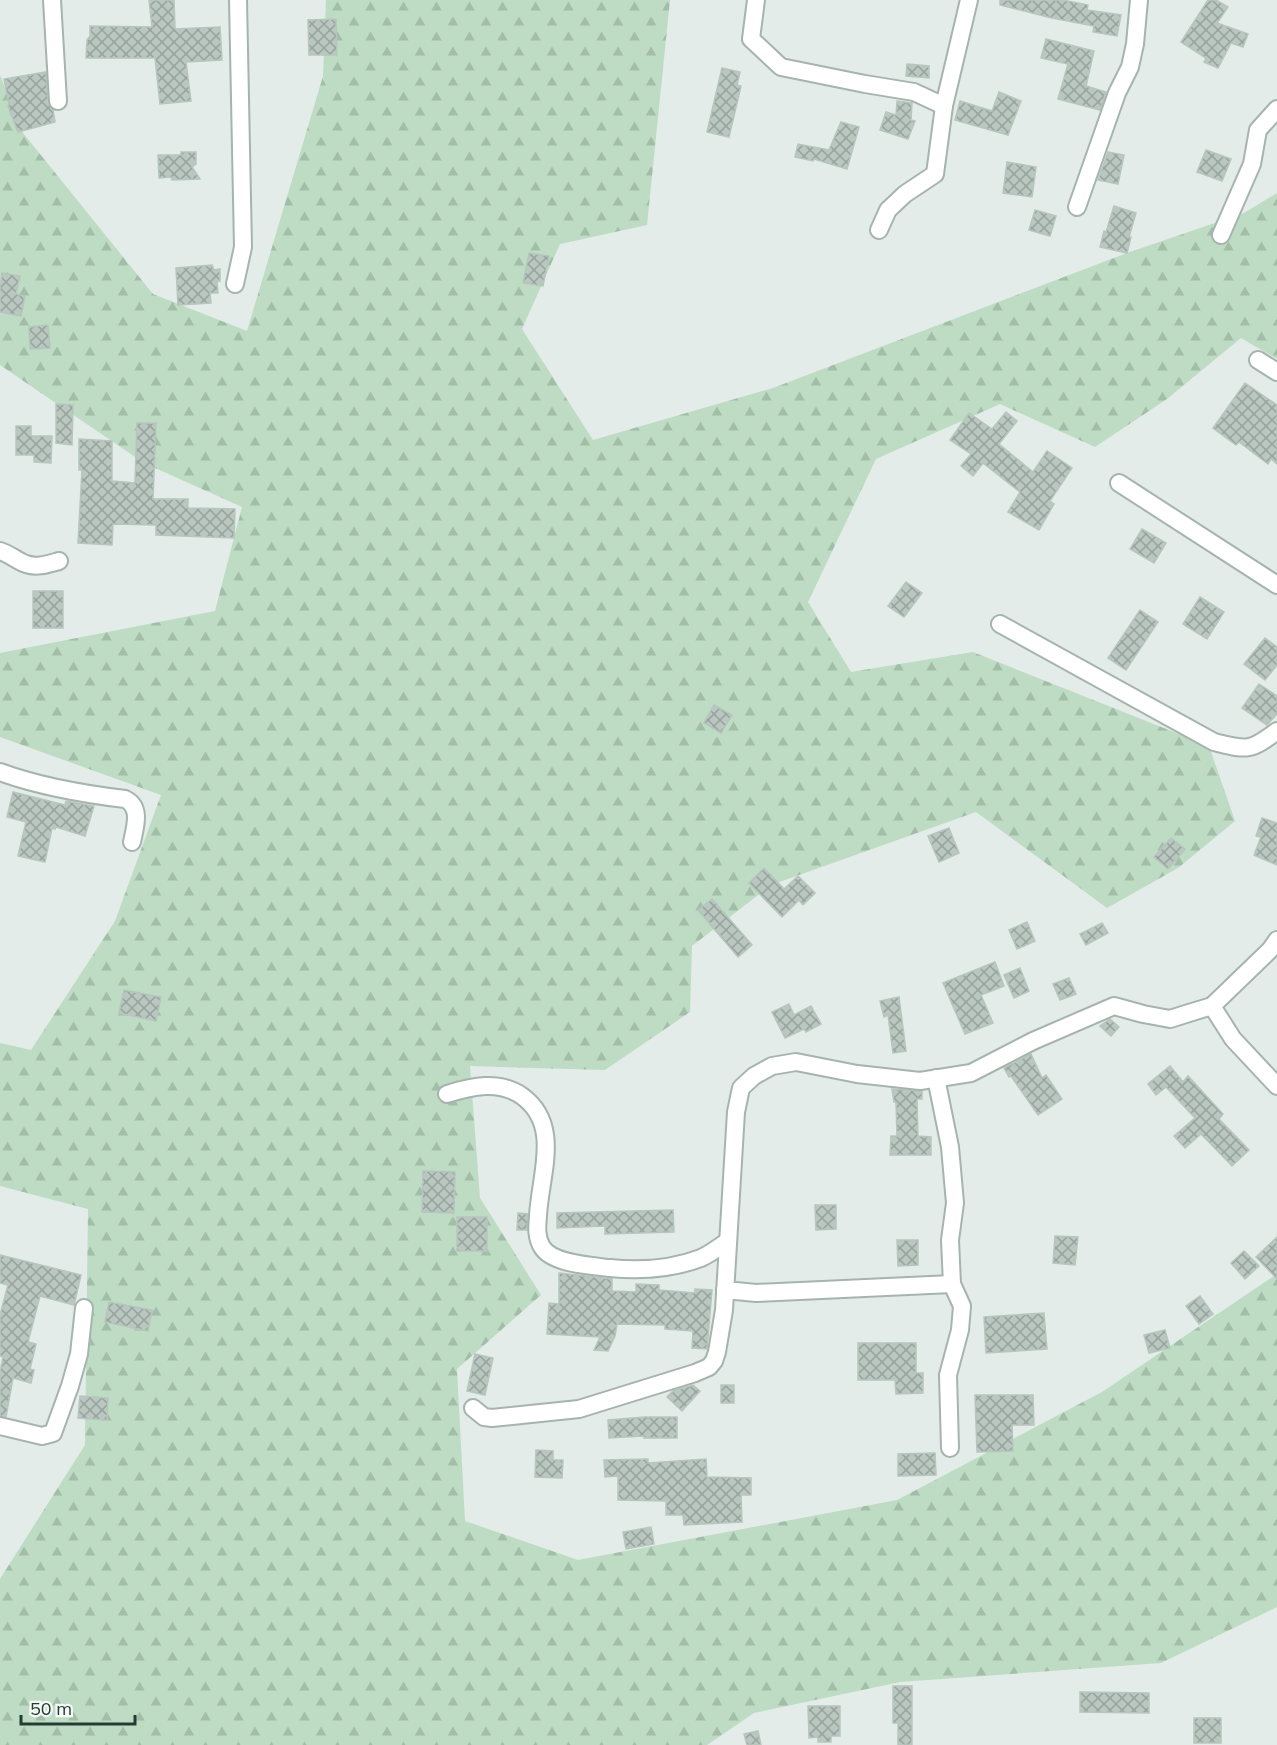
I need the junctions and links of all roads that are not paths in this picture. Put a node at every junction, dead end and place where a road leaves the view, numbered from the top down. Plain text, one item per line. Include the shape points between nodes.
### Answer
1 (52, 0) edge
2 (238, 0) edge
3 (756, 0) edge
4 (969, 0) edge
5 (1139, 0) edge
6 (58, 101) dead end
7 (944, 106) junction
8 (1277, 109) edge
9 (1077, 207) dead end
10 (879, 230) dead end
11 (1221, 235) dead end
12 (235, 284) dead end
13 (1258, 360) dead end
14 (1277, 372) edge
15 (1119, 483) dead end
16 (0, 551) edge
17 (59, 561) dead end
18 (1277, 585) edge
19 (1000, 624) dead end
20 (1277, 731) edge
21 (0, 772) edge
22 (132, 842) dead end
23 (1277, 940) edge
24 (1212, 1006) junction
25 (936, 1078) junction
26 (1277, 1086) edge
27 (447, 1094) dead end
28 (728, 1241) junction
29 (952, 1284) junction
30 (725, 1290) junction
31 (84, 1308) dead end
32 (473, 1408) dead end
33 (0, 1426) edge
34 (950, 1448) dead end

1 - 6 street
2 - 12 street via 243,247
3 - 7 street via 751,39 782,67 914,92
4 - 7 street
5 - 9 street via 1130,67
7 - 10 street via 935,174 888,210
8 - 11 street via 1258,130 1252,164
13 - 14 street
15 - 18 street
16 - 17 street via 25,564 40,566
19 - 20 street via 1214,742 1244,749 1255,747
21 - 22 street via 132,802 136,811
23 - 24 street
24 - 25 street via 1170,1018 1114,1006 971,1073
24 - 26 street via 1233,1039
25 - 28 street via 920,1081 857,1074 796,1062 772,1066 754,1076 741,1088 735,1112
25 - 29 street via 950,1147 955,1203 950,1240
27 - 28 street via 480,1086 504,1088 524,1098 540,1116 546,1144 537,1231 547,1253 577,1264 630,1270 702,1258
28 - 30 street
29 - 30 street via 756,1293
29 - 34 street via 962,1306 948,1375
30 - 32 street via 717,1352 708,1367 579,1409 492,1418
31 - 33 street via 79,1354 53,1433 42,1436

